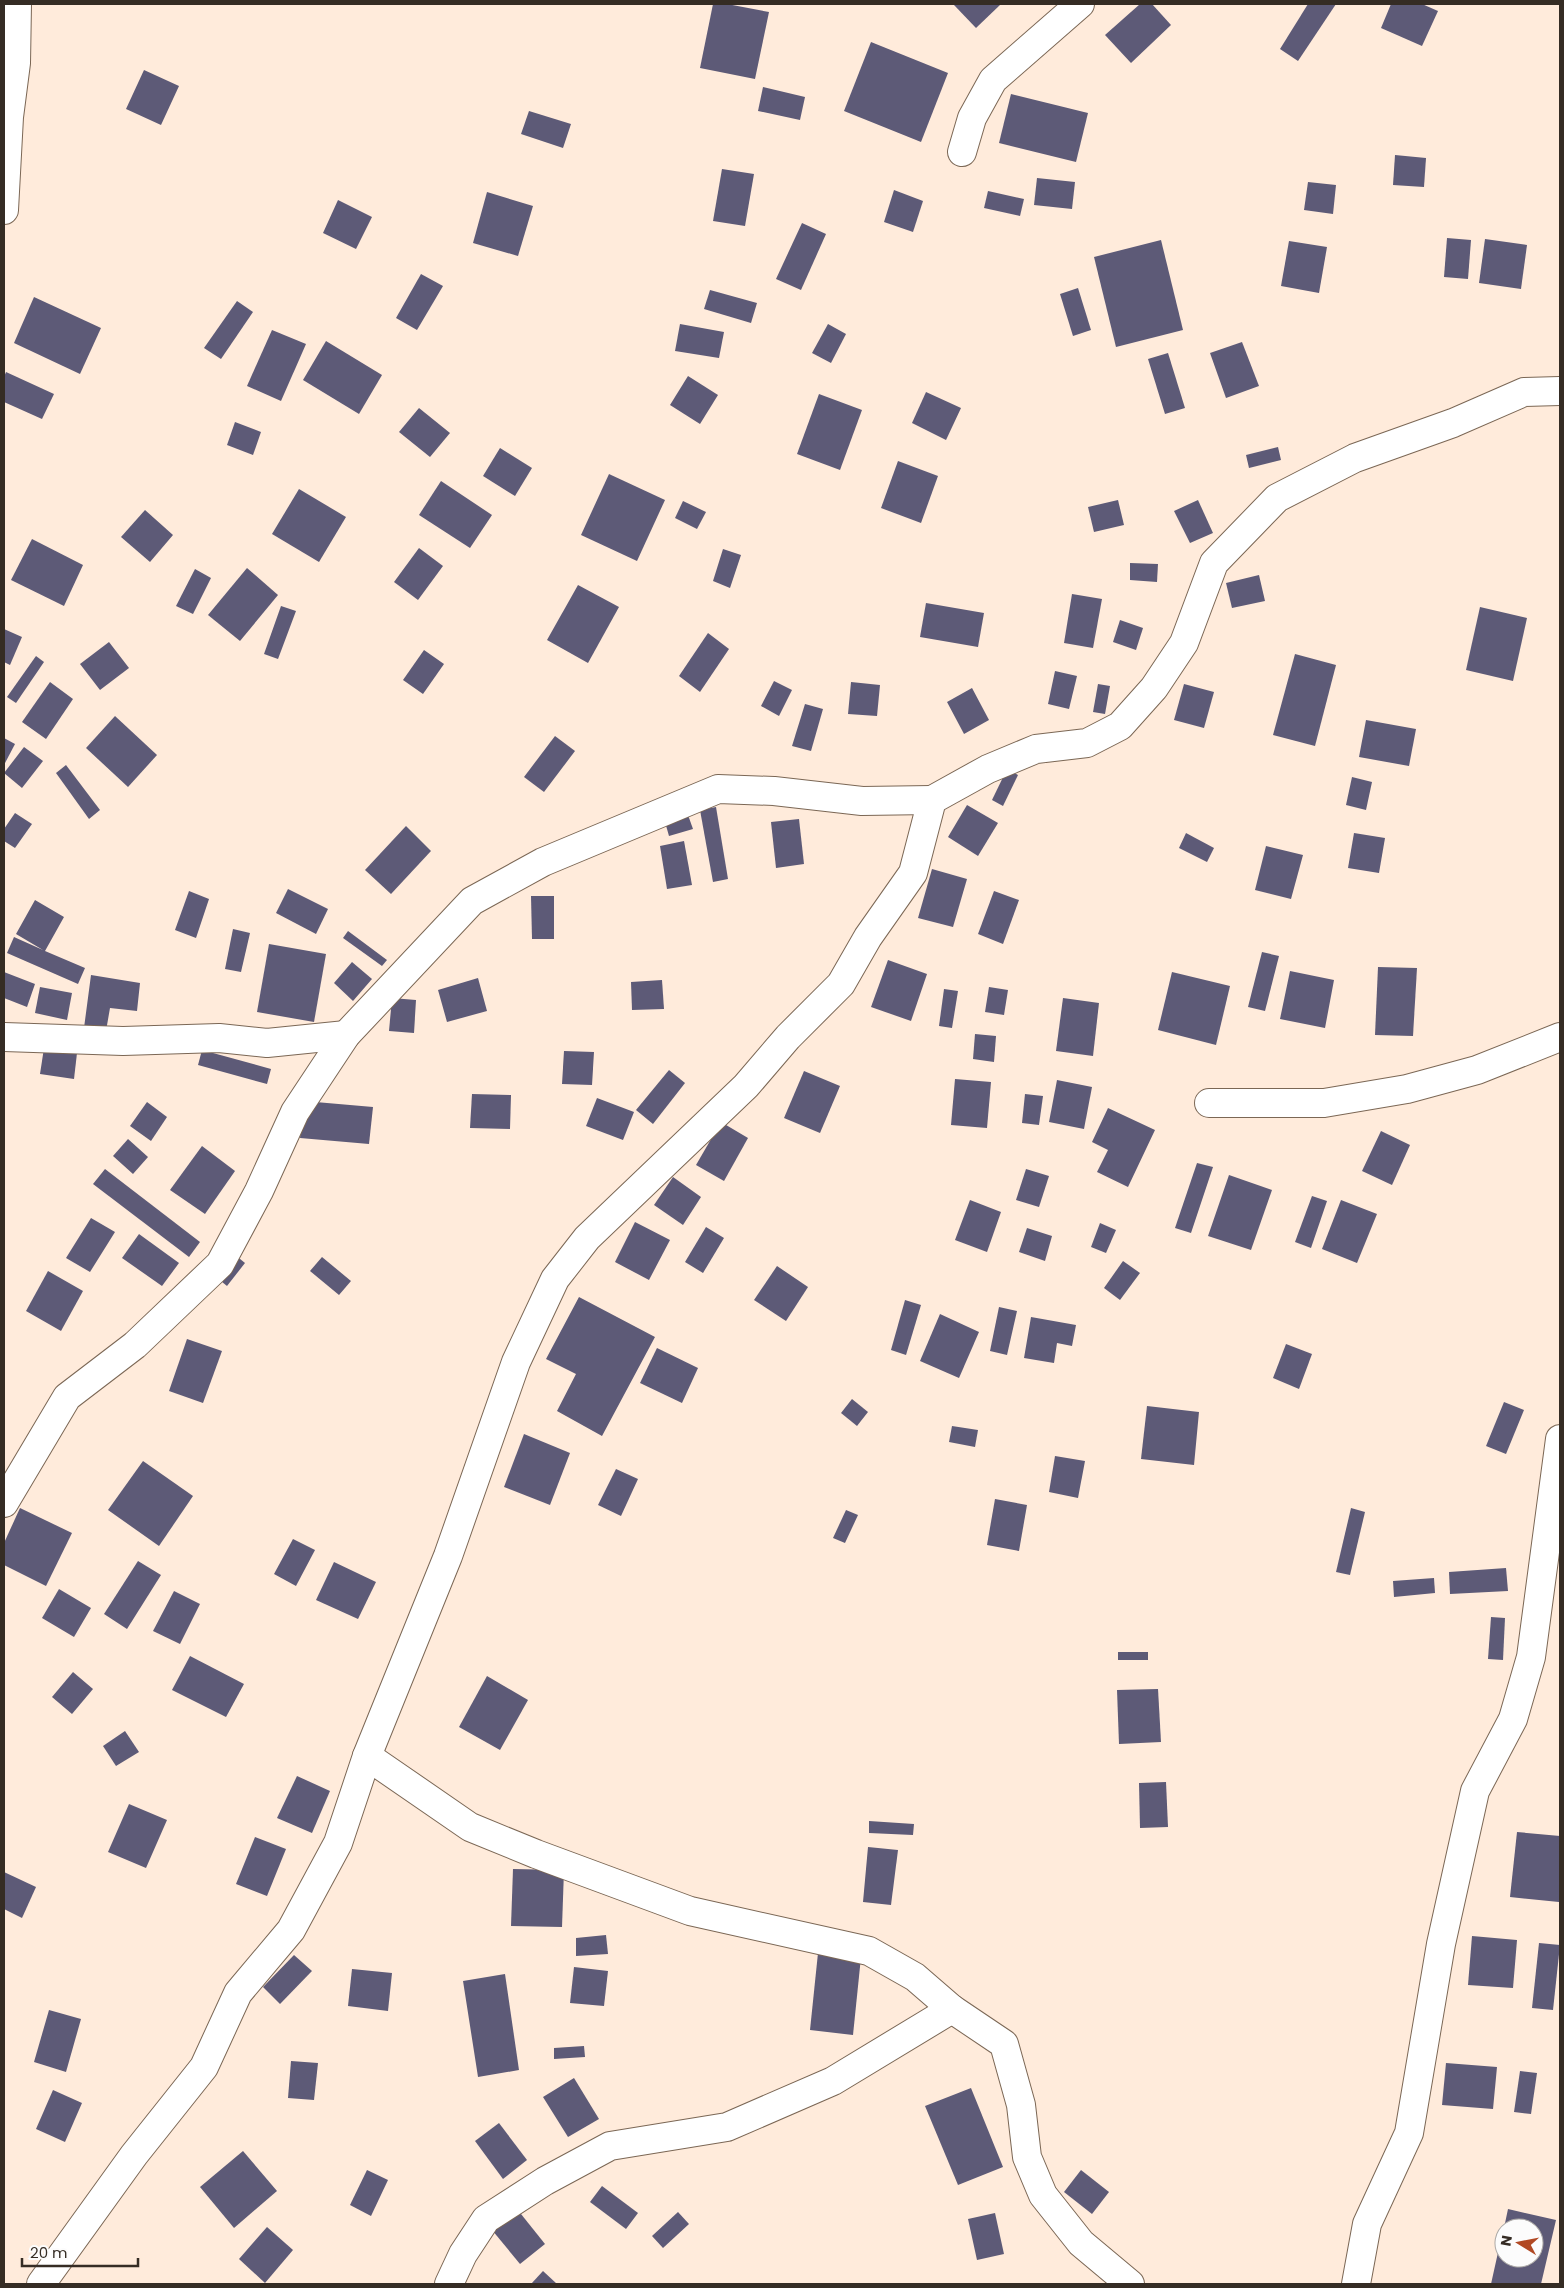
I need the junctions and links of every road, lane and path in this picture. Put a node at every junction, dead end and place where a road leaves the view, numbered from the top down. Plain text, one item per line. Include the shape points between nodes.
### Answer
1 (17, 4) edge
2 (1080, 4) edge
3 (962, 152) dead end
4 (4, 210) edge
5 (1560, 391) edge
6 (932, 800) junction
7 (346, 1035) junction
8 (4, 1037) edge
9 (1560, 1037) edge
10 (1209, 1103) dead end
11 (1560, 1439) edge
12 (4, 1503) edge
13 (367, 1756) junction
14 (952, 2009) junction
15 (41, 2284) edge
16 (448, 2284) edge
17 (1130, 2284) edge
18 (1356, 2284) edge

1 - 4 street via 16,63 9,117
2 - 3 street via 993,80 972,118
5 - 6 street via 1524,392 1453,423 1355,458 1278,498 1214,563 1184,642 1154,688 1120,726 1087,743 1036,749 988,769
6 - 7 street via 862,801 774,791 718,789 543,862 472,901
6 - 13 street via 913,873 841,984 788,1037 746,1086 587,1238 555,1279 516,1362 448,1556
7 - 8 street via 267,1043 219,1038 123,1041
7 - 12 street via 295,1112 259,1191 220,1264 135,1345 67,1397
9 - 10 street via 1476,1070 1407,1089 1324,1103
11 - 18 street via 1531,1657 1513,1719 1475,1791 1441,1944 1409,2133 1366,2224
13 - 14 street via 470,1827 690,1911 869,1951 915,1977
13 - 15 street via 338,1843 291,1930 238,1993 204,2067 134,2155
14 - 16 street via 834,2081 727,2127 610,2146 545,2181 486,2219
14 - 17 street via 1004,2044 1021,2105 1027,2157 1044,2195 1081,2243

